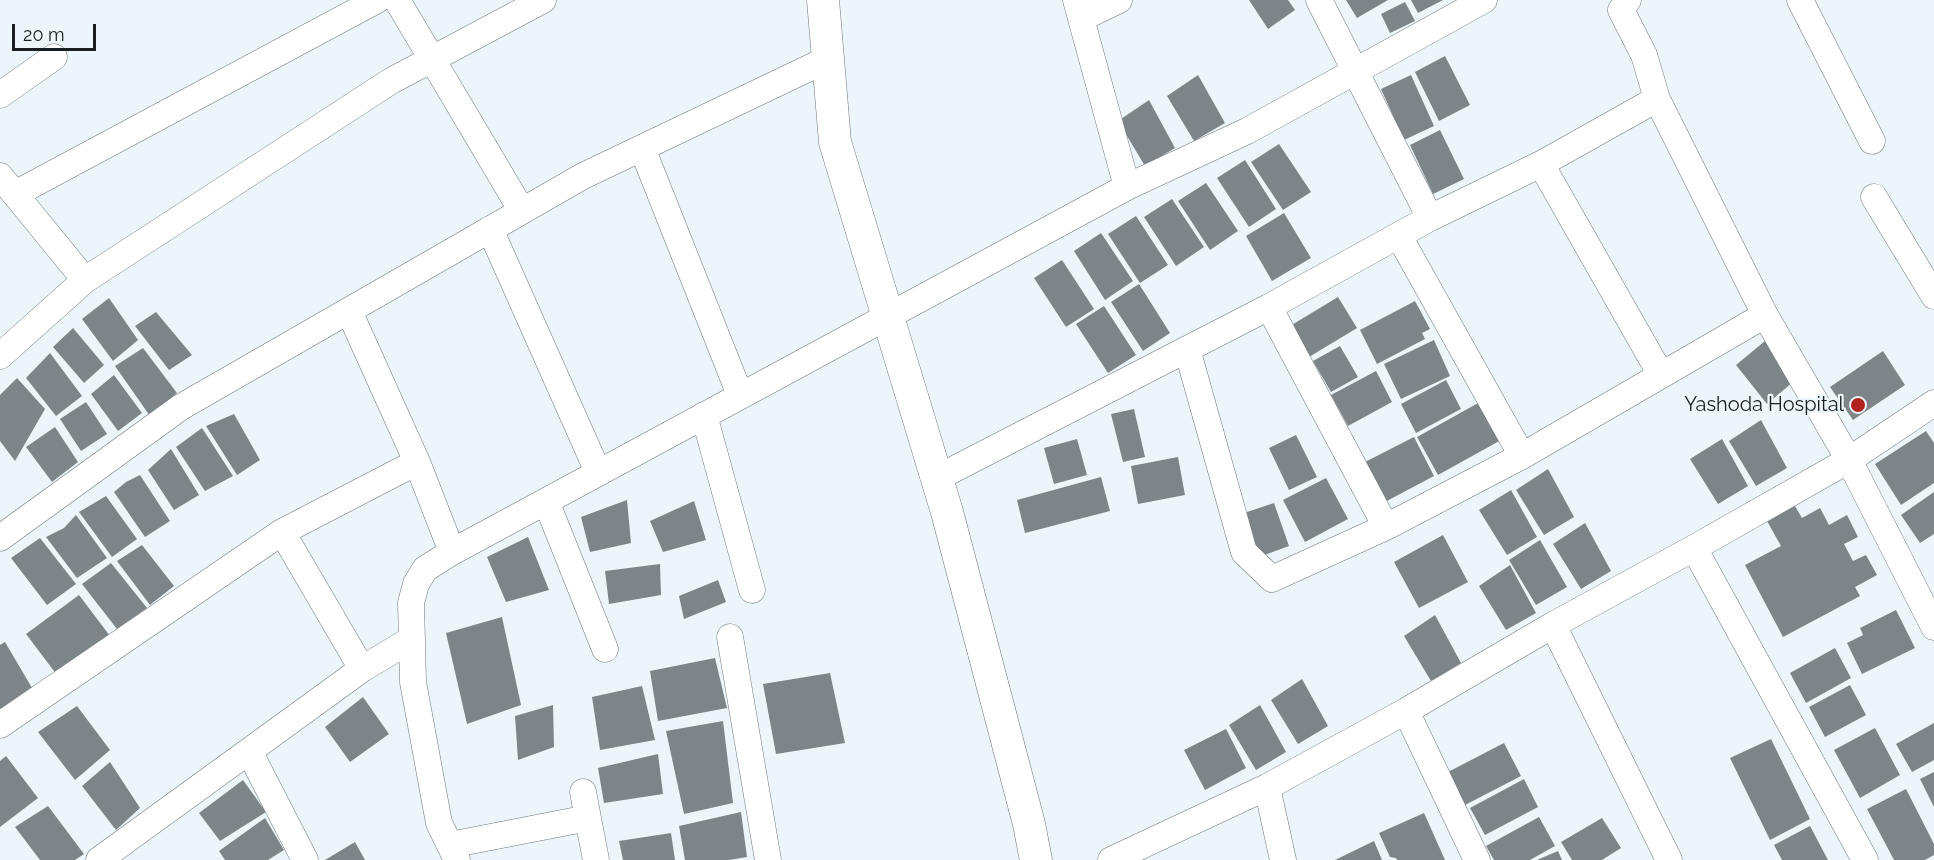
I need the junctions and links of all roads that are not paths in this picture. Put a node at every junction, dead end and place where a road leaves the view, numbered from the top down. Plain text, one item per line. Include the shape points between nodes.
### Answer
1 (377, 0) edge
2 (397, 0) edge
3 (543, 0) edge
4 (823, 0) edge
5 (1119, 0) edge
6 (1319, 0) edge
7 (1484, 0) edge
8 (1628, 0) edge
9 (1800, 0) edge
10 (1079, 9) edge
11 (54, 57) dead end
12 (432, 59) junction
13 (828, 59) junction
14 (1356, 71) junction
15 (0, 95) edge
16 (1657, 99) junction
17 (1872, 141) dead end
18 (642, 148) junction
19 (1540, 164) junction
20 (7, 185) edge
21 (1127, 187) junction
22 (1874, 197) dead end
23 (522, 211) junction
24 (1430, 218) junction
25 (490, 229) junction
26 (1398, 236) junction
27 (85, 280) junction
28 (1934, 296) edge
29 (1269, 307) junction
30 (349, 311) junction
31 (887, 315) junction
32 (1765, 315) junction
33 (1187, 350) junction
34 (0, 356) edge
35 (1661, 375) junction
36 (740, 395) junction
37 (1934, 403) edge
38 (704, 415) junction
39 (1522, 456) junction
40 (1849, 460) junction
41 (417, 462) junction
42 (598, 472) junction
43 (937, 478) junction
44 (546, 501) junction
45 (1386, 527) junction
46 (282, 532) junction
47 (0, 538) edge
48 (1694, 548) junction
49 (452, 552) junction
50 (752, 590) dead end
51 (1553, 625) junction
52 (1934, 627) edge
53 (730, 637) dead end
54 (412, 639) junction
55 (605, 648) dead end
56 (362, 669) junction
57 (1406, 711) junction
58 (0, 725) edge
59 (249, 751) junction
60 (1267, 787) junction
61 (583, 792) dead end
62 (588, 818) junction
63 (124, 852) edge
64 (454, 852) edge
65 (99, 860) edge
66 (305, 860) edge
67 (596, 860) edge
68 (768, 860) edge
69 (1036, 860) edge
70 (1111, 860) edge
71 (1283, 860) edge
72 (1477, 860) edge
73 (1669, 860) edge
74 (1865, 860) edge

1 - 20 street
2 - 12 street
3 - 12 street
4 - 13 street
5 - 10 street
6 - 14 street
7 - 14 street
8 - 16 street via 1621,10 1644,55
9 - 17 street
10 - 21 street
11 - 15 street
12 - 23 street
12 - 27 street via 391,81
13 - 18 street
13 - 31 street via 835,142
14 - 21 street via 1247,131
14 - 24 street
16 - 19 street
16 - 32 street
18 - 23 street
18 - 36 street
19 - 24 street
19 - 35 street
20 - 27 street
21 - 31 street
22 - 28 street
23 - 25 street
24 - 26 street
25 - 30 street
25 - 42 street
26 - 29 street
26 - 39 street
27 - 34 street
29 - 33 street
29 - 45 street
30 - 41 street
30 - 47 street via 181,407
31 - 36 street
31 - 43 street
32 - 35 street
32 - 40 street
33 - 43 street
33 - 45 street via 1244,552 1272,579
35 - 39 street
36 - 38 street
37 - 40 street
38 - 42 street
38 - 50 street
39 - 45 street
40 - 48 street
40 - 52 street
41 - 46 street
41 - 49 street
42 - 44 street
43 - 69 street
44 - 49 street
44 - 55 street
46 - 56 street
46 - 58 street
48 - 51 street
48 - 74 street
49 - 54 street via 425,569 416,584 411,603
51 - 57 street
51 - 73 street
53 - 68 street
54 - 56 street
54 - 64 street via 415,694 439,823
56 - 59 street
57 - 60 street
57 - 72 street
59 - 63 street
59 - 66 street
60 - 70 street
60 - 71 street
61 - 62 street
62 - 64 street
62 - 67 street
63 - 65 street

